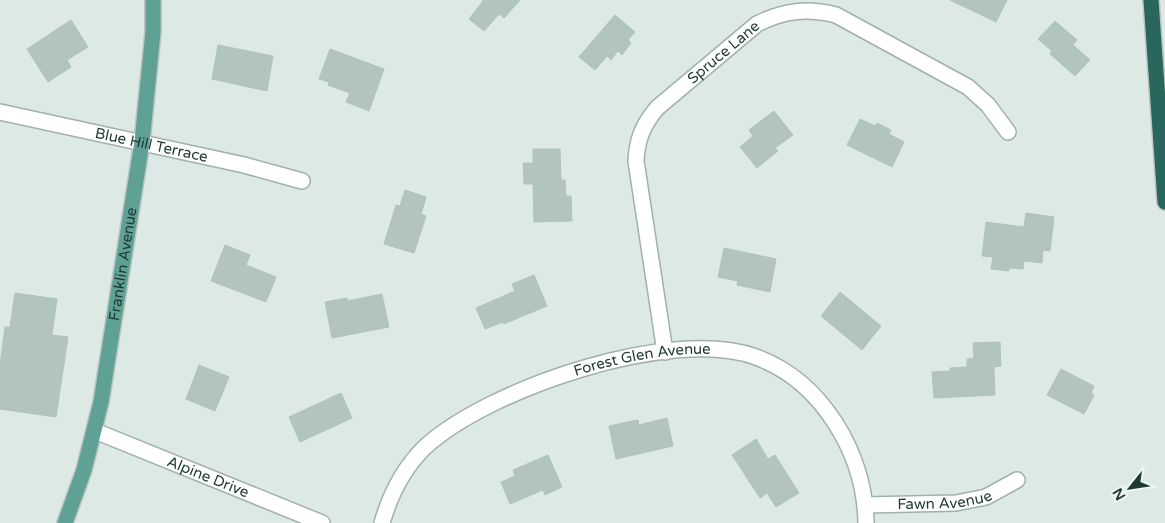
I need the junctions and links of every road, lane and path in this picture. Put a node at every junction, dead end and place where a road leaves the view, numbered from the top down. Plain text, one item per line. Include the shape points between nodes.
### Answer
1 (153, 0) edge
2 (1151, 0) edge
3 (0, 112) edge
4 (1008, 132) dead end
5 (142, 142) junction
6 (302, 181) dead end
7 (1165, 202) edge
8 (665, 352) junction
9 (95, 431) junction
10 (1017, 480) dead end
11 (866, 505) junction
12 (65, 523) edge
13 (322, 523) edge
14 (382, 523) edge
15 (866, 523) edge

1 - 5 main road, Franklin Avenue
2 - 7 highway
3 - 5 street, Blue Hill Terrace
4 - 8 street, Spruce Lane via 988,105 968,87 836,15 817,10 795,10 757,24 656,108 644,125 637,144 636,162
5 - 6 street, Blue Hill Terrace
5 - 9 main road, Franklin Avenue
8 - 11 street, Forest Glen Avenue via 729,350 773,364 794,378 816,397 835,422 849,447
8 - 14 street, Forest Glen Avenue via 617,359 572,371 488,405 446,430 423,449 404,472 388,501
9 - 12 main road, Franklin Avenue
9 - 13 street, Alpine Drive
10 - 11 street, Fawn Avenue via 986,497 956,503
11 - 15 street, Forest Glen Avenue

